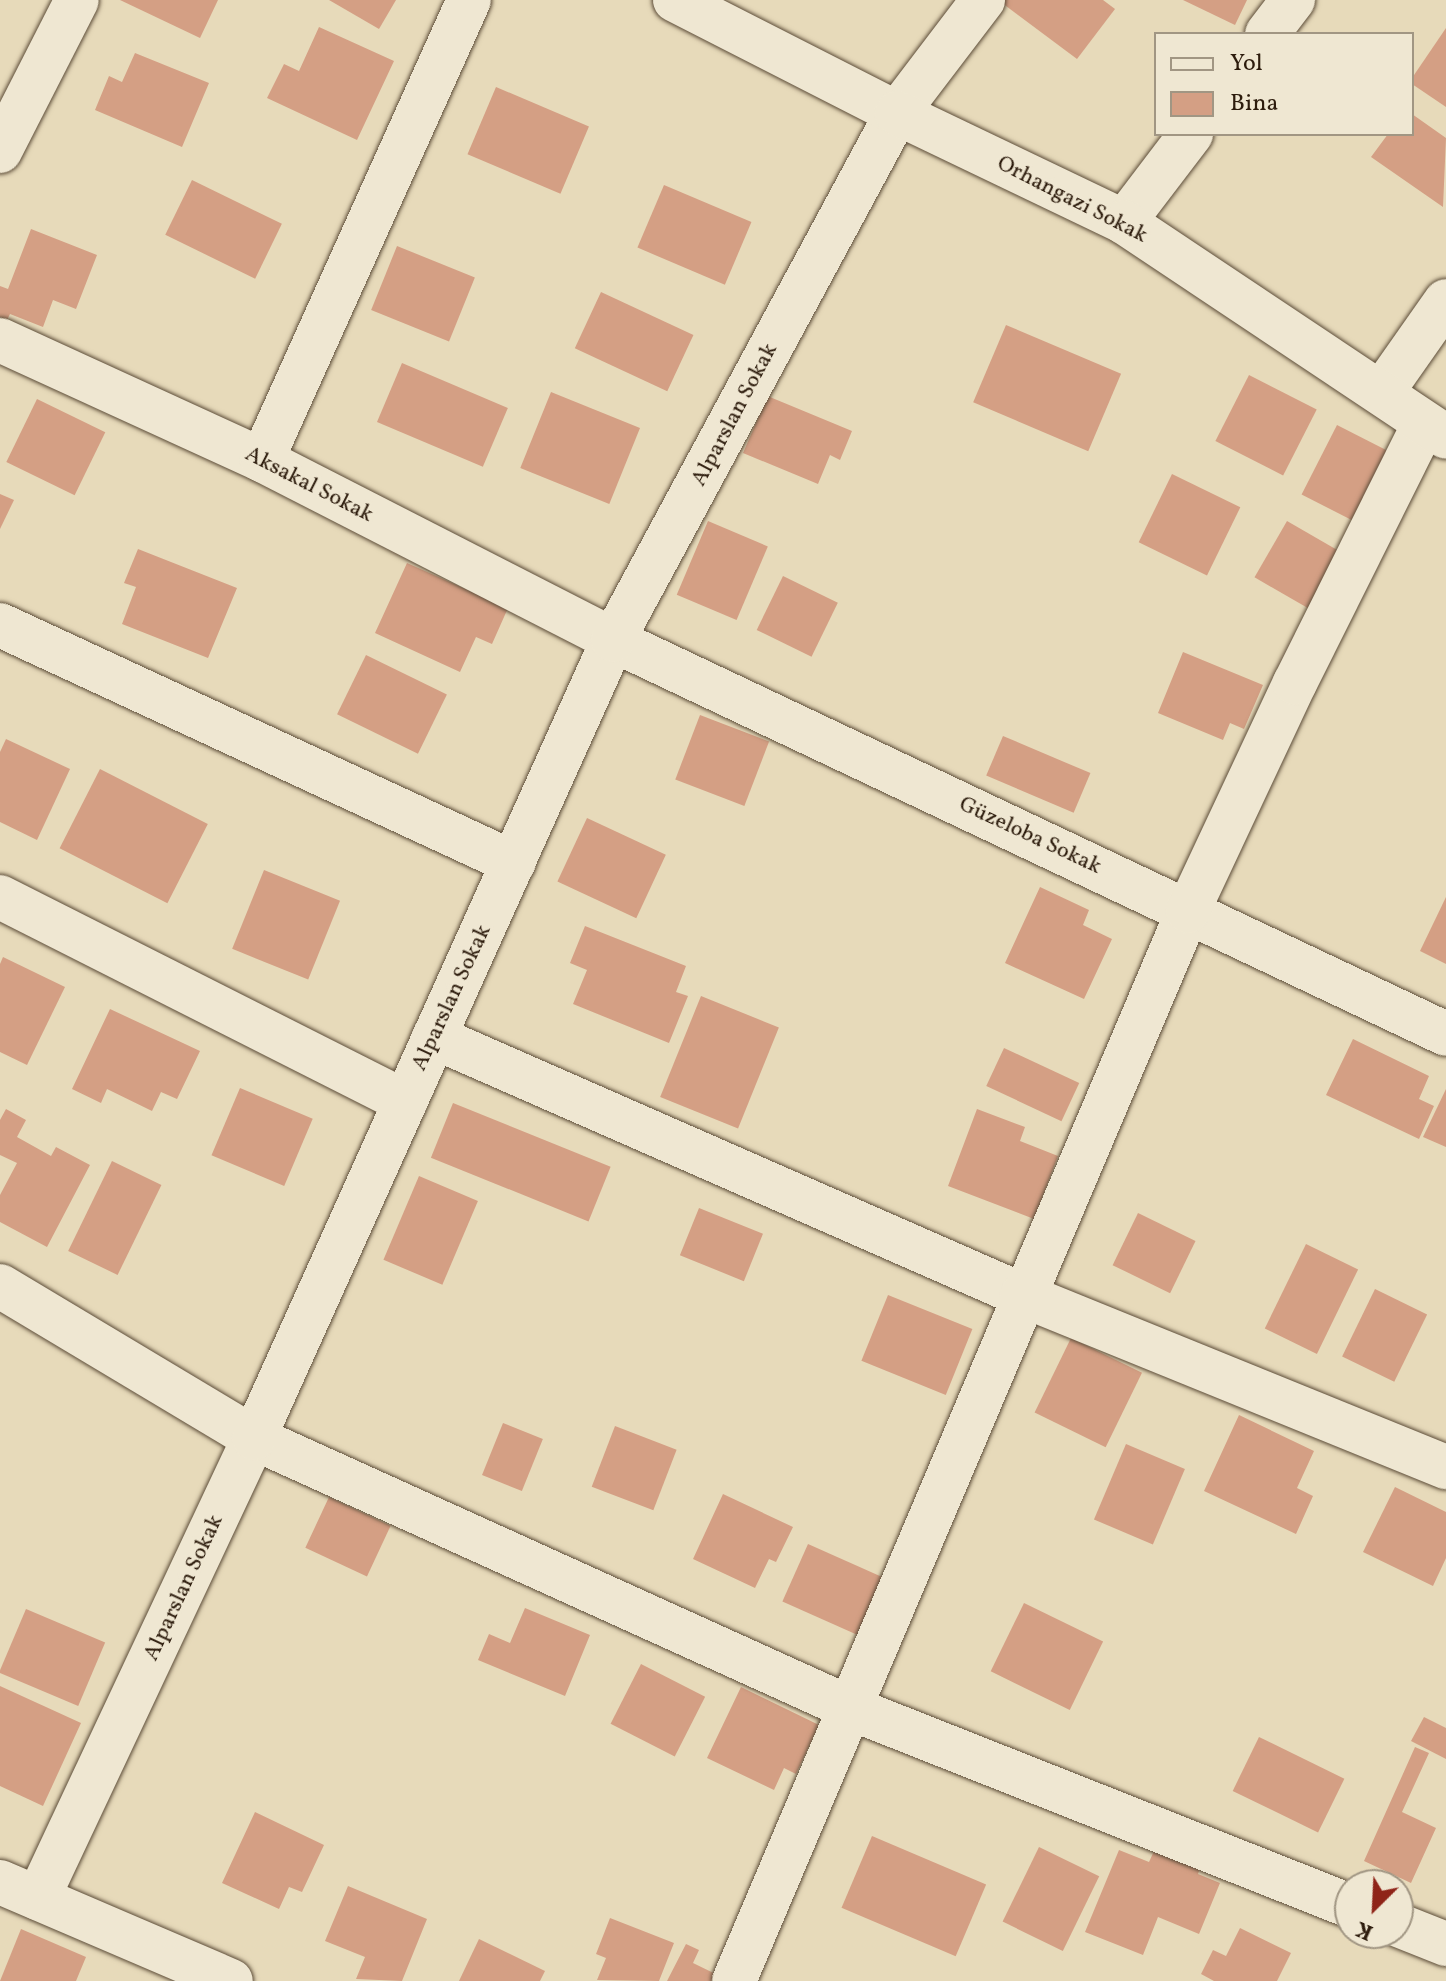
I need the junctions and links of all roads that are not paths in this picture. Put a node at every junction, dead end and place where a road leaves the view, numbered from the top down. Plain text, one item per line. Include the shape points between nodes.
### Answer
1 (469, 0) edge
2 (675, 0) edge
3 (983, 0) edge
4 (1293, 0) edge
5 (61, 5) edge
6 (1269, 32) edge
7 (897, 113) junction
8 (1189, 136) edge
9 (0, 151) edge
10 (1124, 222) junction
11 (1446, 301) edge
12 (0, 340) edge
13 (1382, 392) junction
14 (1435, 431) edge
15 (262, 460) junction
16 (0, 625) edge
17 (613, 640) junction
18 (514, 863) junction
19 (0, 897) edge
20 (1188, 911) junction
21 (1446, 1034) edge
22 (434, 1037) junction
23 (405, 1102) junction
24 (0, 1286) edge
25 (1022, 1295) junction
26 (254, 1438) junction
27 (1446, 1467) edge
28 (850, 1708) junction
29 (19, 1890) edge
30 (1334, 1900) edge
31 (1414, 1931) edge
32 (1446, 1944) edge
33 (231, 1981) edge
34 (734, 1981) edge

1 - 15 street
2 - 7 street, Orhangazi Sokak
3 - 7 street, Alparslan Sokak
4 - 6 street
5 - 9 street
7 - 10 street, Orhangazi Sokak
7 - 17 street, Alparslan Sokak
8 - 10 street
10 - 13 street, Orhangazi Sokak
11 - 13 street
12 - 15 street, Aksakal Sokak
13 - 14 street, Orhangazi Sokak
14 - 20 street via 1295,683
15 - 17 street, Aksakal Sokak
16 - 18 street
17 - 18 street, Alparslan Sokak
17 - 20 street, Güzeloba Sokak
18 - 22 street, Alparslan Sokak
19 - 23 street
20 - 21 street, Güzeloba Sokak
20 - 25 street
22 - 23 street, Alparslan Sokak
22 - 25 street
23 - 26 street, Alparslan Sokak
24 - 26 street
25 - 27 street
25 - 28 street
26 - 28 street
26 - 29 street, Alparslan Sokak
28 - 30 street
28 - 34 street
29 - 33 street
31 - 32 street

